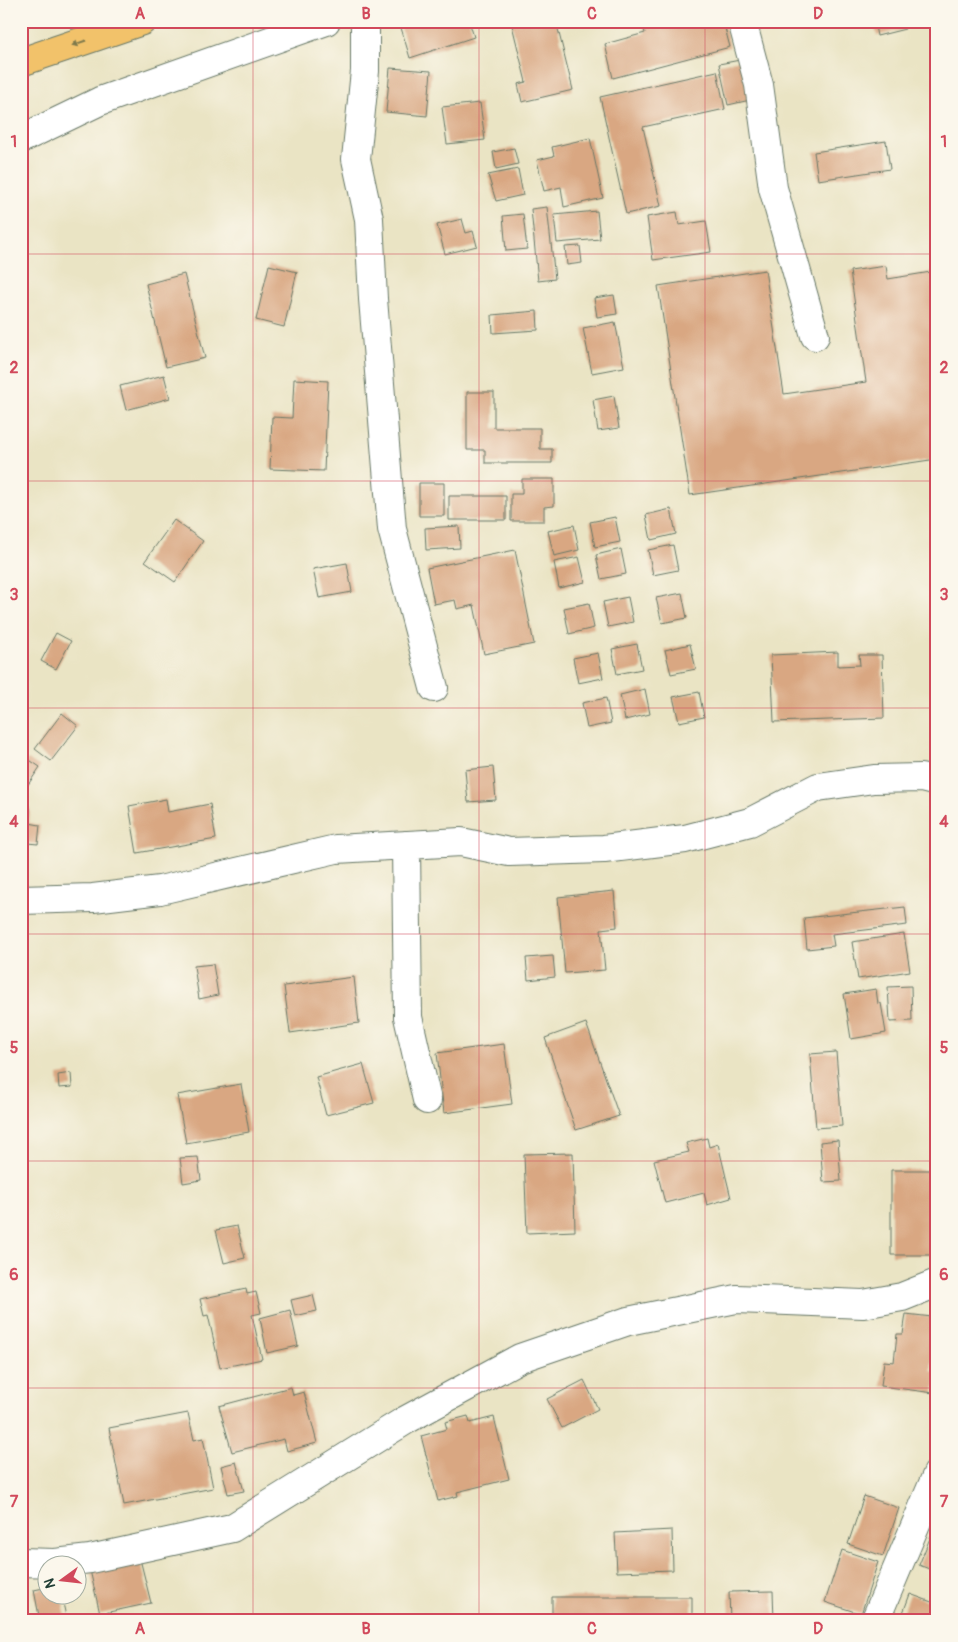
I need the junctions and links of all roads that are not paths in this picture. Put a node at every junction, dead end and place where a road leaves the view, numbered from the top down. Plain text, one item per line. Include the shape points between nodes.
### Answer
1 (142, 21) edge
2 (326, 21) edge
3 (365, 21) edge
4 (742, 21) edge
5 (21, 62) edge
6 (21, 139) edge
7 (815, 336) dead end
8 (434, 688) dead end
9 (937, 782) edge
10 (406, 845) junction
11 (21, 900) edge
12 (427, 1100) dead end
13 (937, 1283) edge
14 (937, 1474) edge
15 (21, 1562) edge
16 (875, 1621) edge

1 -> 5 main road
2 - 6 street via 100,102
3 - 8 street via 365,70 356,159 369,219 372,299 392,529
4 - 7 street via 759,86 773,188
9 - 10 street via 921,778 874,779 818,787 750,822 676,840 604,849 509,852 461,842
10 - 11 street via 336,849 160,890 93,898
10 - 12 street via 408,1017
13 - 15 street via 902,1297 863,1304 736,1300 628,1321 520,1358 406,1420 232,1528 90,1559 55,1564
14 - 16 street

